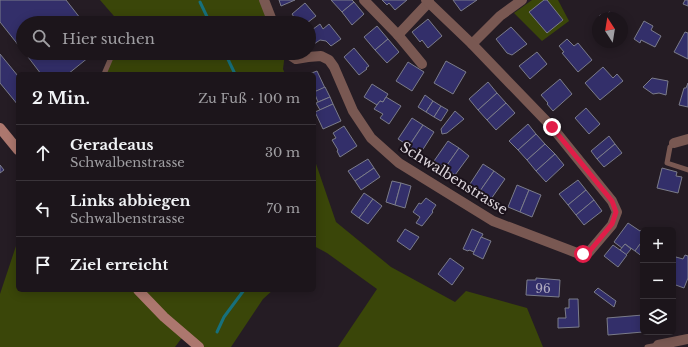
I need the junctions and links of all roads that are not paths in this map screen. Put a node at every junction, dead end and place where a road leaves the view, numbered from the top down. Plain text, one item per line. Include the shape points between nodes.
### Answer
1 (264, 0) edge
2 (364, 0) edge
3 (522, 0) edge
4 (427, 1) edge
5 (271, 16) edge
6 (398, 35) junction
7 (472, 44) junction
8 (316, 56) edge
9 (109, 60) edge
10 (422, 64) dead end
11 (105, 72) edge
12 (0, 128) edge
13 (688, 139) edge
14 (674, 143) joint
15 (16, 148) edge
16 (688, 170) edge
17 (140, 292) edge
18 (688, 339) edge
19 (658, 345) joint
20 (198, 347) edge
21 (647, 347) edge

1 - 5 street
2 - 6 street
3 - 7 street via 500,16
4 - 6 street, Schwalbenstrasse
4 - 7 street, Schwalbenstrasse
6 - 10 street
7 - 8 street, Schwalbenstrasse via 552,127 612,201 616,212 612,224 589,252 578,253 493,221 399,163 371,138 352,111 329,60
9 - 11 lane
12 - 15 main road
13 - 14 street
14 - 16 lane via 670,147 667,163
17 - 20 main road
18 - 19 street
19 - 21 lane

